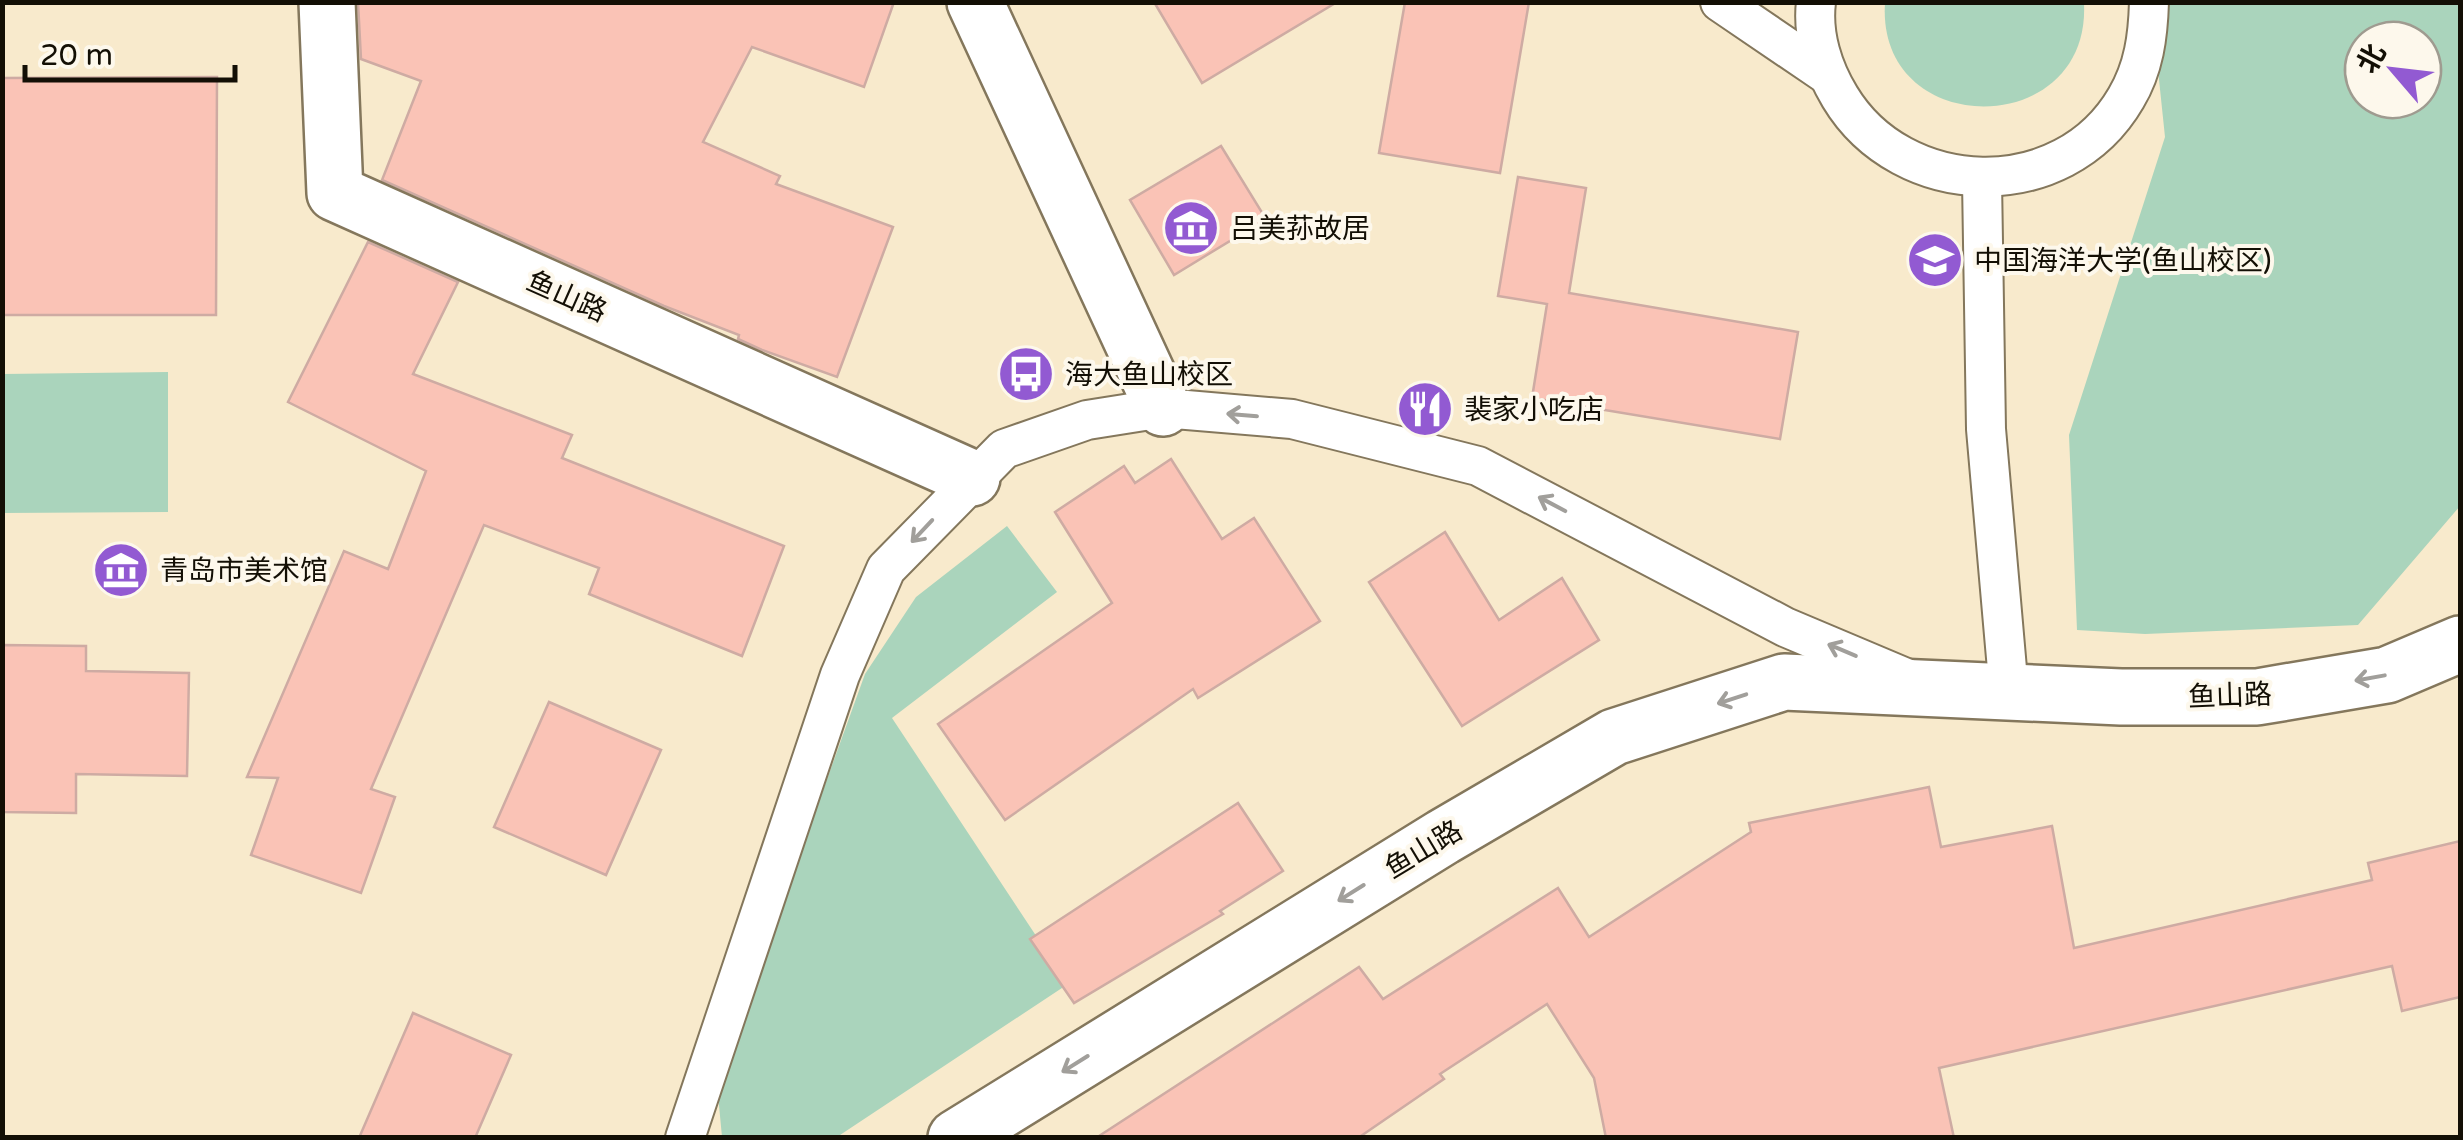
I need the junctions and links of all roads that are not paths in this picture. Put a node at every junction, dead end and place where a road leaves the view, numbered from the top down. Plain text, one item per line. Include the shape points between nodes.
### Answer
1 (327, 2) edge
2 (975, 2) edge
3 (1720, 2) edge
4 (1816, 2) edge
5 (2149, 2) edge
6 (1826, 74) junction
7 (1982, 180) junction
8 (1163, 408) junction
9 (972, 478) junction
10 (2460, 645) edge
11 (1932, 688) junction
12 (2009, 692) junction
13 (685, 1138) edge
14 (956, 1138) edge

1 - 9 main road, 鱼山路 via 336,193
2 - 8 main road
3 - 6 lane
4 - 6 lane
5 - 7 lane via 2147,46 2126,99 2088,142 2038,170
6 - 7 lane via 1852,117 1888,150 1933,172
7 - 12 lane via 1986,428
8 - 9 lane, 鱼山路 via 1087,420 1004,449
11 -> 8 lane, 鱼山路 via 1785,626 1478,466 1292,419
9 -> 13 lane, 鱼山路 via 886,570 878,587 840,676
10 -> 12 main road, 鱼山路 via 2387,675 2257,698
11 - 12 main road, 鱼山路
11 -> 14 main road, 鱼山路 via 1784,682 1614,737

